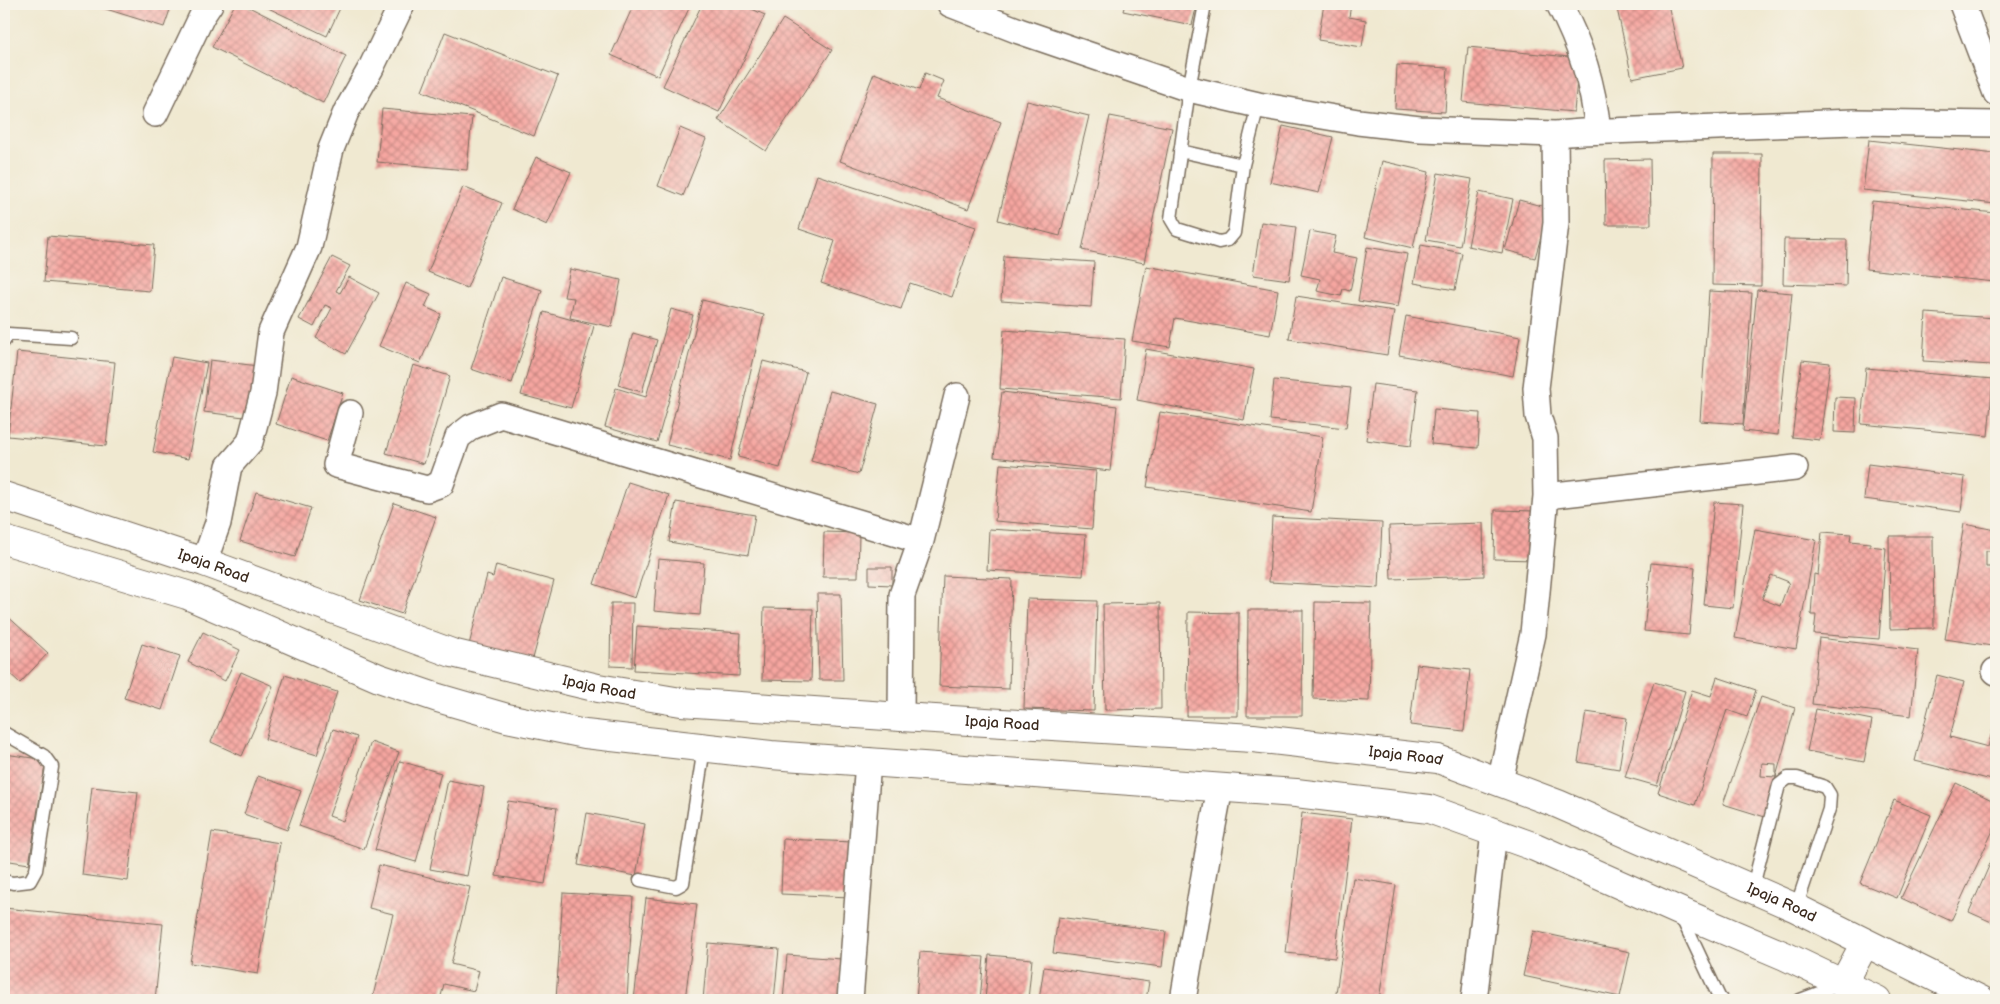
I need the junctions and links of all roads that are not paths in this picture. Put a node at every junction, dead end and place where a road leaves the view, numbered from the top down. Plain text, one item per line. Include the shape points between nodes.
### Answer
1 (210, 4) edge
2 (402, 4) edge
3 (950, 4) edge
4 (1205, 4) edge
5 (1559, 4) edge
6 (1962, 4) edge
7 (1189, 89) junction
8 (1996, 93) edge
9 (1258, 105) junction
10 (155, 114) dead end
11 (1996, 124) edge
12 (1598, 131) junction
13 (1555, 134) junction
14 (1180, 151) junction
15 (1244, 165) junction
16 (71, 338) dead end
17 (4, 341) edge
18 (957, 396) dead end
19 (350, 413) dead end
20 (1795, 468) dead end
21 (4, 496) edge
22 (1546, 496) junction
23 (4, 540) edge
24 (921, 541) junction
25 (204, 562) junction
26 (901, 717) junction
27 (4, 733) edge
28 (704, 748) junction
29 (868, 761) junction
30 (1500, 780) junction
31 (1220, 788) junction
32 (1494, 833) junction
33 (640, 880) dead end
34 (4, 881) edge
35 (1752, 890) junction
36 (1796, 908) junction
37 (1679, 911) junction
38 (1865, 943) junction
39 (1843, 984) junction
40 (850, 1000) edge
41 (1184, 1000) edge
42 (1474, 1000) edge
43 (1722, 1000) edge
44 (1800, 1000) edge
45 (1877, 1000) edge
46 (1981, 1000) edge

1 - 10 street
2 - 25 street via 346,112 331,149 309,247 271,332 263,393 250,442 229,466 218,523
3 - 7 street
4 - 7 lane
5 - 12 street via 1585,63 1595,100
6 - 8 street
7 - 9 street
7 - 14 lane
9 - 13 street via 1420,129
9 - 15 lane
11 - 12 street via 1854,122
12 - 13 street
13 - 22 street via 1556,223 1536,388 1538,416 1545,438
14 - 15 lane
14 - 15 lane via 1171,219 1177,229 1219,242 1228,240 1234,233
16 - 17 lane via 8,334
18 - 24 street
19 - 24 street via 336,465 427,489 442,484 458,437 471,427 501,415
20 - 22 street
21 - 25 main road, Ipaja Road
22 - 30 street via 1533,634
23 - 28 main road via 187,595 379,678 438,698 507,718 585,734
24 - 26 street via 902,595
25 - 26 main road, Ipaja Road via 452,653 598,688 681,702
26 - 30 main road, Ipaja Road via 1252,738 1438,759
27 - 34 lane via 44,756 52,767 36,870 30,880
28 - 29 main road
28 - 33 lane via 683,882 676,887
29 - 31 main road
29 - 40 street
30 - 35 main road, Ipaja Road
31 - 32 main road via 1429,809
31 - 41 street
32 - 37 main road via 1535,847
32 - 42 street
35 - 36 main road, Ipaja Road
35 - 36 lane via 1779,785 1788,778 1797,778 1825,787 1830,795 1829,809
36 - 38 main road, Ipaja Road
37 - 39 main road
37 - 43 lane
38 - 39 main road
38 - 46 main road, Ipaja Road
39 - 44 lane
39 - 45 main road

